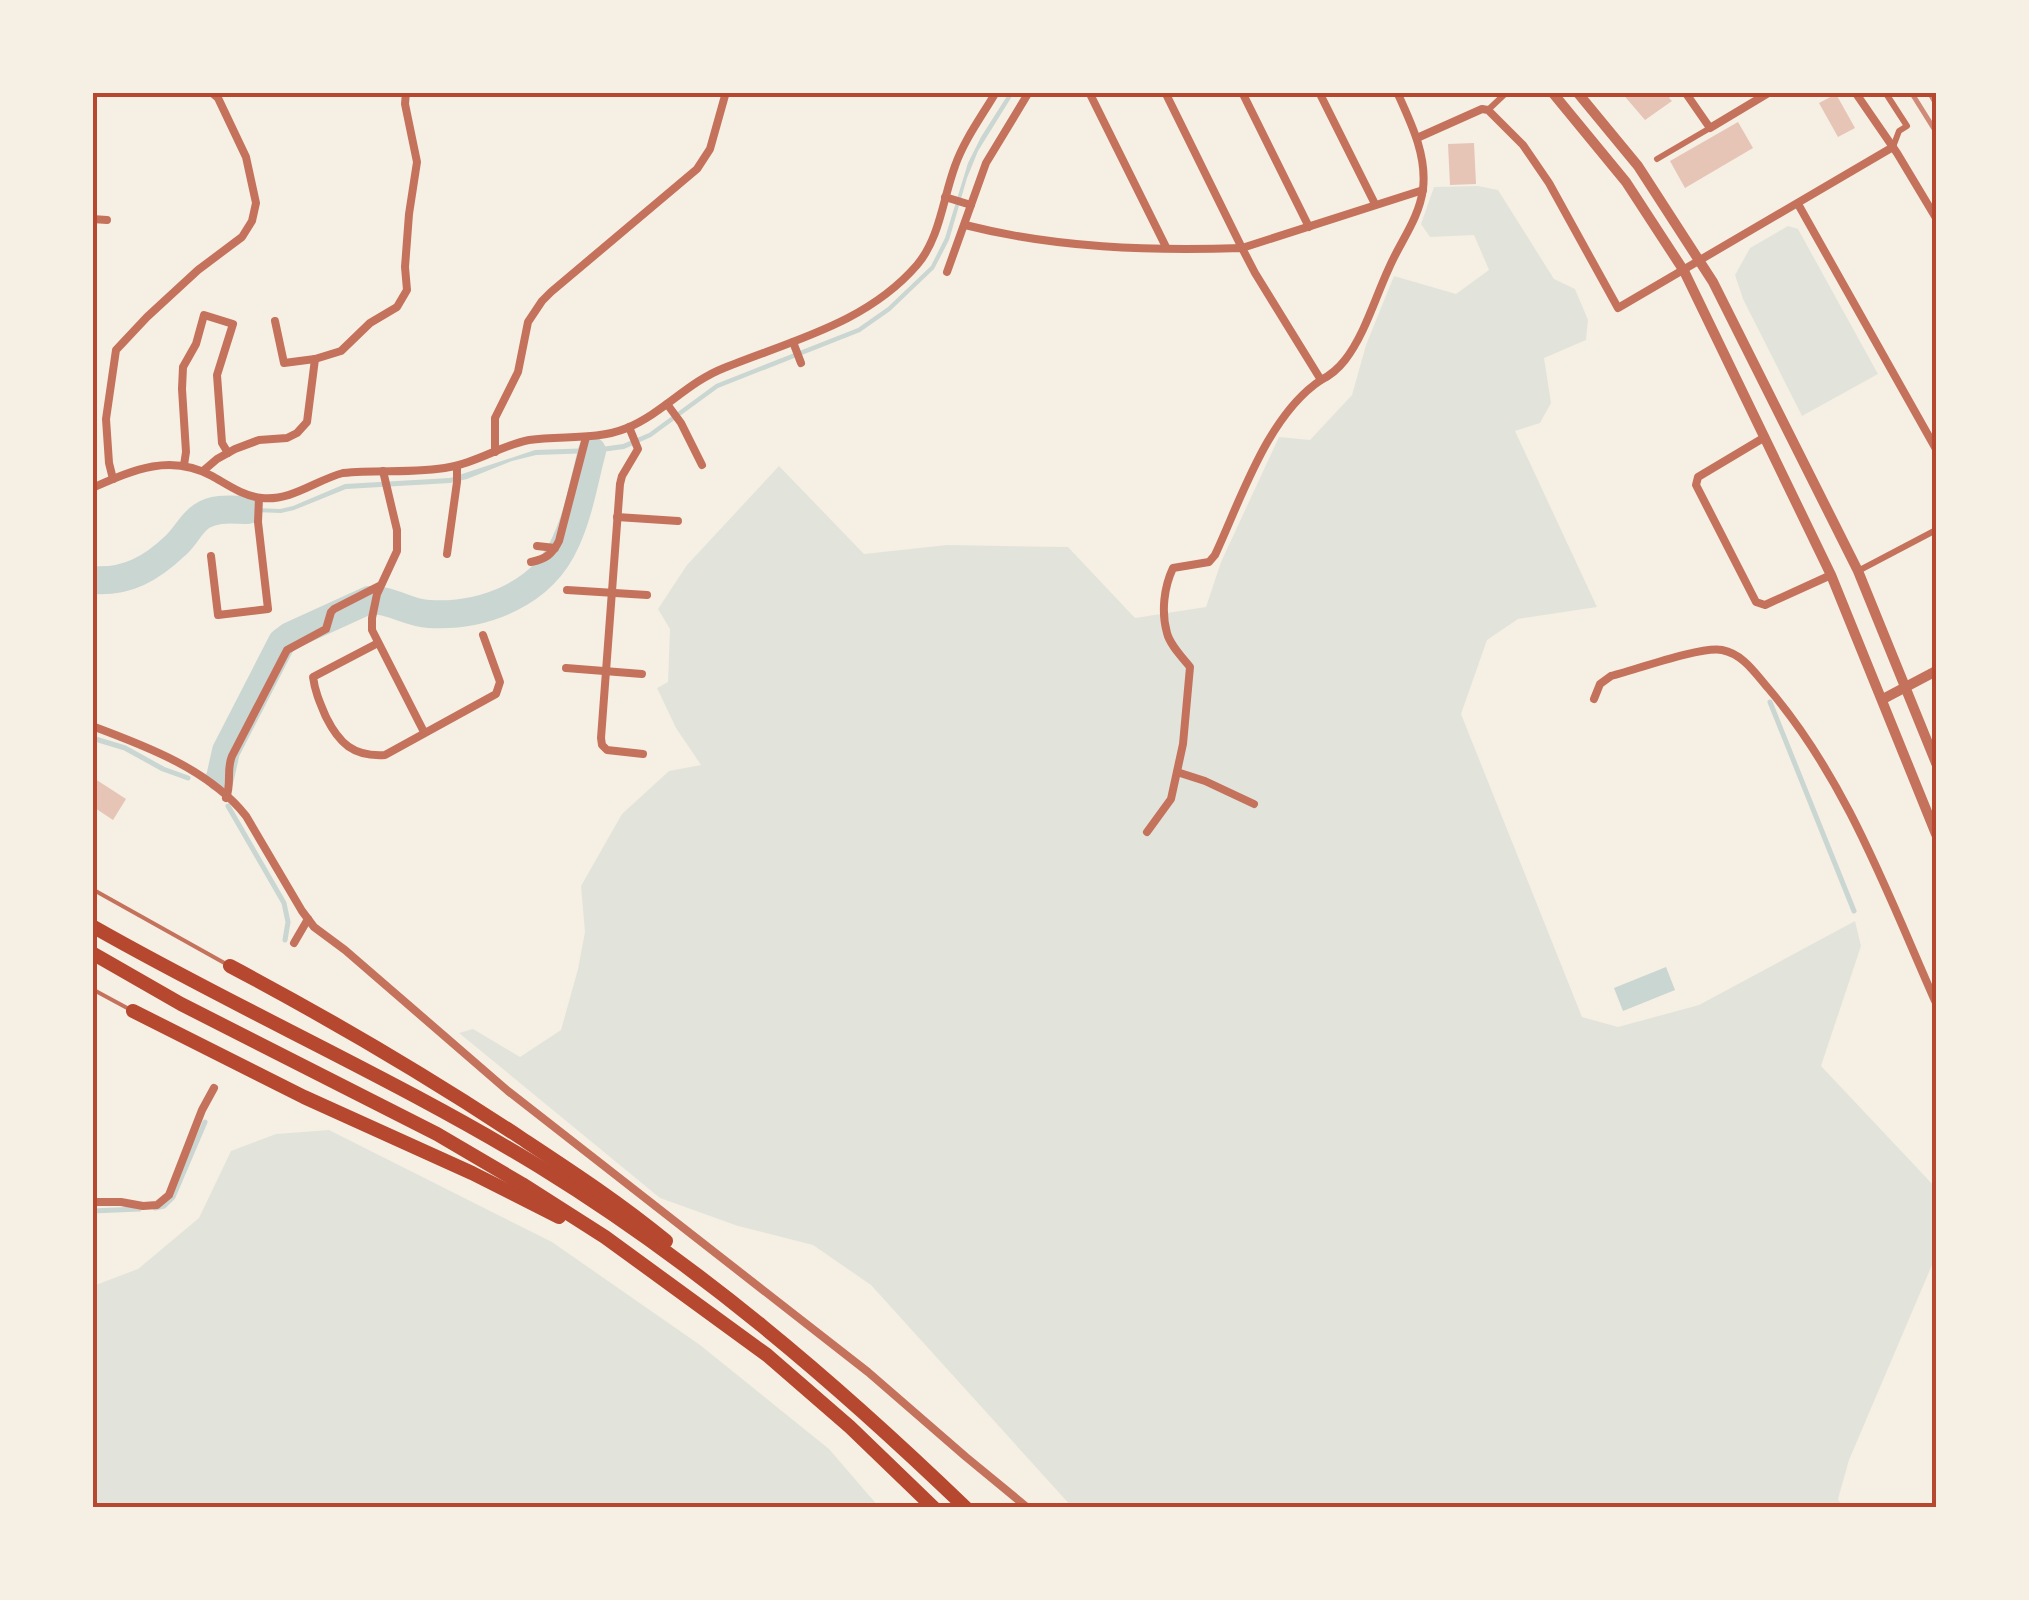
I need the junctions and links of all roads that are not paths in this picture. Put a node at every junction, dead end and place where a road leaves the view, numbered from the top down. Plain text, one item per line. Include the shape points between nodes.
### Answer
1 (211, 92) edge
2 (406, 92) edge
3 (726, 92) edge
4 (996, 92) edge
5 (1029, 92) edge
6 (1089, 92) edge
7 (1165, 92) edge
8 (1242, 92) edge
9 (1319, 92) edge
10 (1397, 92) edge
11 (1507, 92) edge
12 (1552, 92) edge
13 (1577, 92) edge
14 (1686, 92) edge
15 (1855, 92) edge
16 (1885, 92) edge
17 (1769, 93) edge
18 (1488, 110) junction
19 (1710, 128) junction
20 (1417, 138) junction
21 (1893, 147) junction
22 (1657, 158) dead end
23 (1423, 190) junction
24 (948, 198) junction
25 (966, 204) junction
26 (1375, 204) junction
27 (1798, 204) junction
28 (1936, 218) edge
29 (92, 220) edge
30 (107, 220) dead end
31 (965, 225) junction
32 (1309, 227) junction
33 (1166, 248) junction
34 (1242, 248) junction
35 (1700, 262) junction
36 (1684, 271) junction
37 (947, 272) dead end
38 (274, 321) dead end
39 (794, 345) junction
40 (314, 360) junction
41 (800, 361) dead end
42 (1321, 380) junction
43 (669, 406) junction
44 (631, 430) junction
45 (1766, 438) junction
46 (585, 441) junction
47 (1936, 449) edge
48 (495, 452) junction
49 (228, 453) junction
50 (711, 453) dead end
51 (184, 466) junction
52 (203, 471) junction
53 (384, 474) junction
54 (457, 474) junction
55 (112, 479) junction
56 (92, 488) edge
57 (258, 506) junction
58 (617, 518) junction
59 (678, 521) dead end
60 (1936, 530) edge
61 (537, 546) dead end
62 (556, 548) junction
63 (461, 550) dead end
64 (211, 556) dead end
65 (531, 562) dead end
66 (213, 571) junction
67 (1858, 571) junction
68 (199, 574) dead end
69 (1831, 575) junction
70 (378, 590) junction
71 (567, 590) dead end
72 (612, 593) junction
73 (648, 595) dead end
74 (483, 636) dead end
75 (378, 642) junction
76 (566, 668) dead end
77 (606, 671) junction
78 (1936, 671) edge
79 (642, 674) dead end
80 (1906, 687) junction
81 (1594, 698) dead end
82 (1883, 700) junction
83 (92, 726) edge
84 (424, 732) junction
85 (643, 754) dead end
86 (1936, 763) edge
87 (1177, 772) junction
88 (228, 799) junction
89 (1254, 804) dead end
90 (1147, 832) dead end
91 (1936, 834) edge
92 (92, 889) edge
93 (308, 919) junction
94 (92, 926) edge
95 (294, 943) dead end
96 (92, 954) edge
97 (230, 966) joint
98 (92, 989) edge
99 (1936, 1003) edge
100 (133, 1011) joint
101 (214, 1088) dead end
102 (92, 1202) edge
103 (605, 1238) junction
104 (764, 1326) junction
105 (934, 1508) edge
106 (966, 1508) edge
107 (1028, 1508) edge

1 - 55 street via 246,156 256,203 252,221 116,350 106,419
2 - 40 street via 416,162 407,290 397,308 342,351
3 - 48 street via 710,149 697,169 534,311 518,372 495,418
4 - 24 street via 960,153
5 - 25 street
6 - 33 street
7 - 34 street
8 - 32 street
9 - 26 street
10 - 20 street
11 - 18 street
12 - 36 street via 1626,182
13 - 35 street via 1638,166
14 - 19 street
15 - 21 street
16 - 21 street via 1906,126
17 - 19 street
18 - 20 street
18 - 36 street via 1549,182 1618,308
19 - 22 street
20 - 23 street
21 - 27 street
21 - 28 street
23 - 26 street
23 - 42 street via 1355,343
24 - 25 street
24 - 39 street via 930,246 910,273 852,318
25 - 31 street
26 - 32 street
27 - 35 street
27 - 47 street
29 - 30 street
31 - 33 street via 1079,245
31 - 37 street
32 - 34 street
33 - 34 street
34 - 42 street
35 - 36 street
35 - 67 street
36 - 45 street
38 - 40 street via 284,364
39 - 41 street
39 - 43 street via 711,374
40 - 49 street via 306,422 297,433
42 - 87 street via 1282,420 1214,556 1173,568 1167,580 1167,636 1190,667
43 - 44 street
43 - 50 street via 700,462
44 - 46 street
44 - 58 street via 638,446 620,480
45 - 69 street
45 - 69 street via 1696,485 1756,602 1765,605
46 - 48 street via 532,440
46 - 62 street
48 - 54 street
49 - 51 street via 217,375 233,324 204,315 184,367
49 - 52 street
51 - 52 street
51 - 55 street via 154,464
52 - 57 street
53 - 54 street
53 - 57 street via 328,476
53 - 70 street via 397,551
54 - 63 street via 447,551
55 - 56 street
57 - 66 street via 268,609 218,615
58 - 59 street
58 - 72 street
60 - 67 street
61 - 62 street
62 - 65 street
64 - 66 street
66 - 68 street
67 - 80 street
69 - 82 street
70 - 75 street via 372,630
70 - 88 street via 334,609 324,631 284,655 232,756
71 - 72 street
72 - 73 street
72 - 77 street
74 - 84 street via 500,682 496,694
75 - 84 street
75 - 84 street via 313,677 336,737 363,753 384,755
76 - 77 street
77 - 79 street
77 - 85 street via 602,745
78 - 80 street
80 - 82 street
80 - 86 street
81 - 99 street via 1611,676 1702,651 1741,658 1803,730 1844,799
82 - 91 street
83 - 88 street via 193,770
87 - 89 street
87 - 90 street via 1172,799
88 - 93 street via 244,813
92 - 97 lane
93 - 95 street
93 - 107 street via 508,1091 868,1372
94 - 104 highway via 539,1167 654,1242
96 - 103 highway via 437,1134
97 - 104 highway via 415,1070 587,1182
98 - 100 lane
100 - 103 highway
101 - 102 street via 169,1195 143,1206
103 - 105 highway via 767,1355
104 - 106 highway

